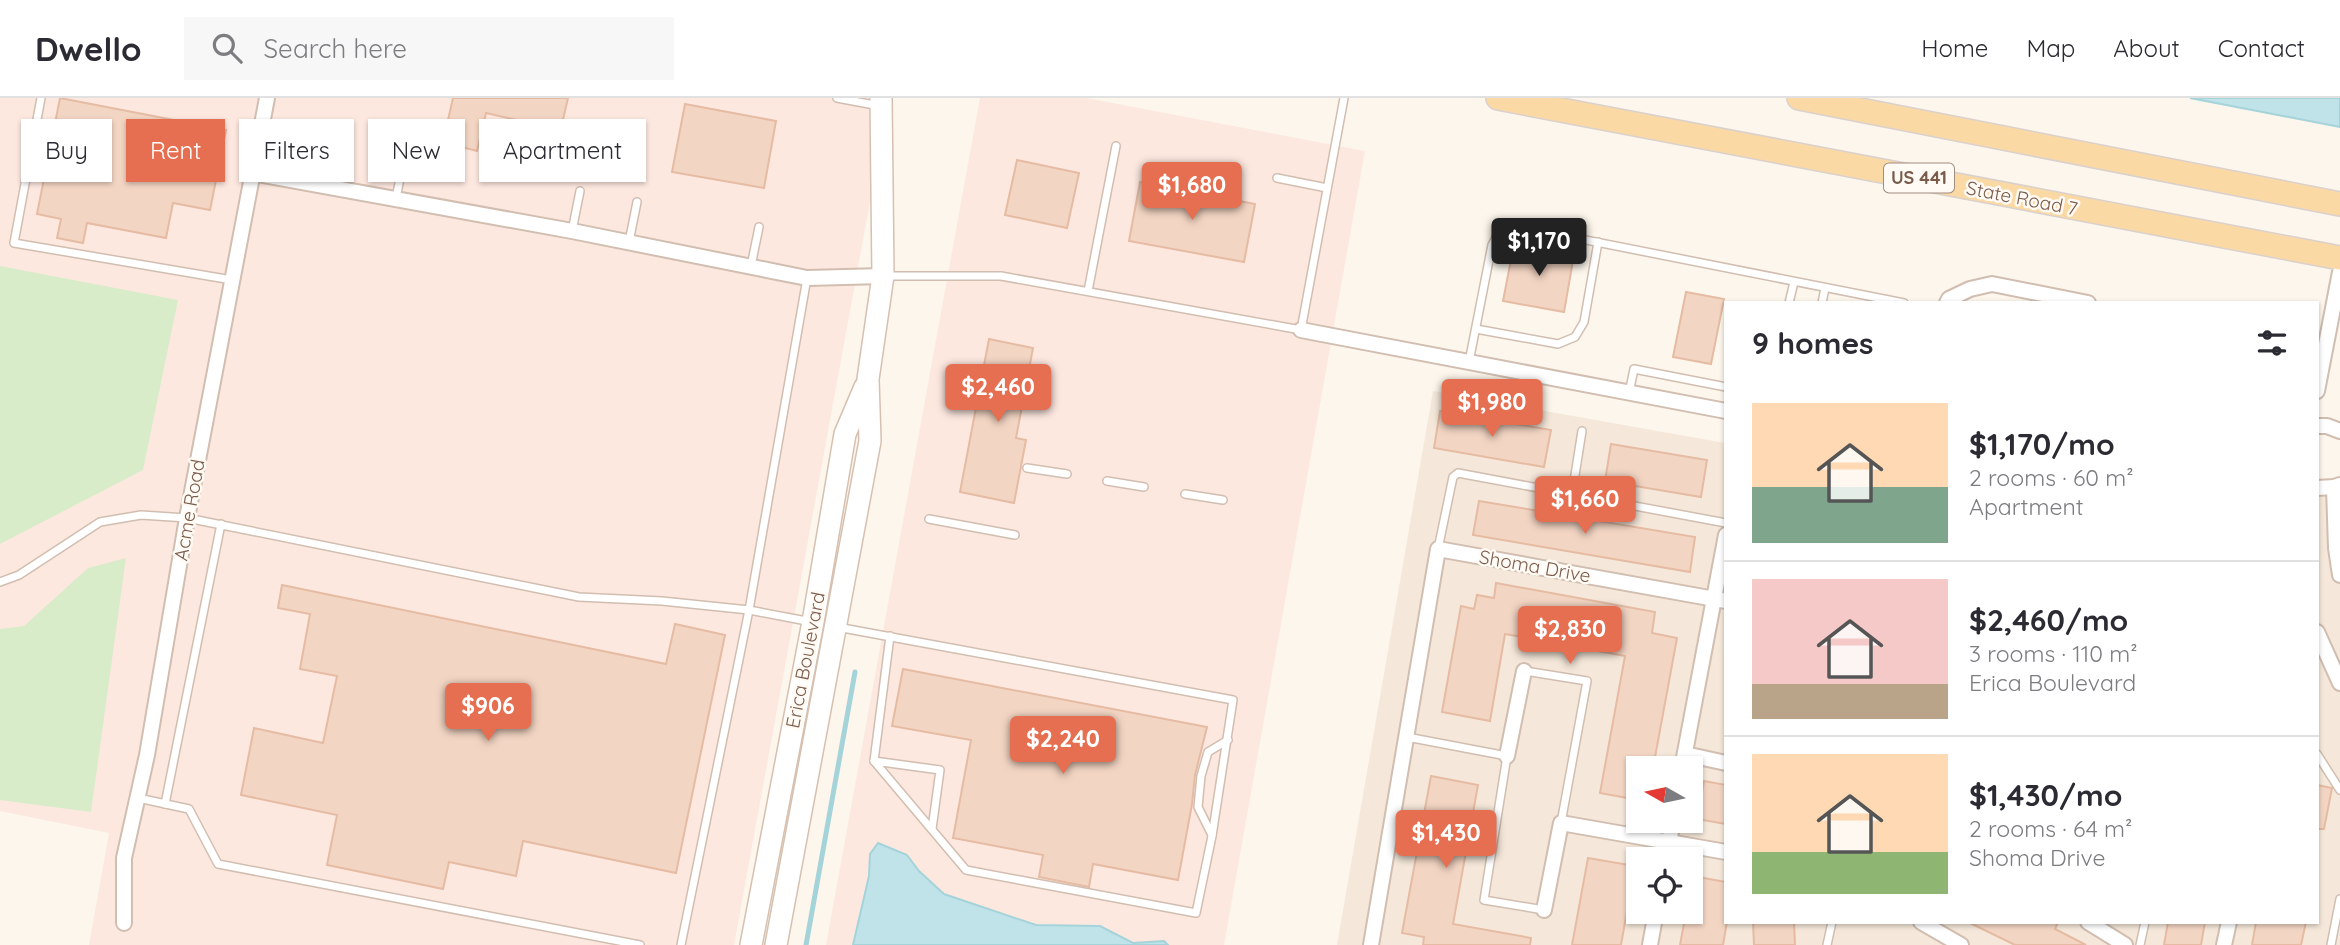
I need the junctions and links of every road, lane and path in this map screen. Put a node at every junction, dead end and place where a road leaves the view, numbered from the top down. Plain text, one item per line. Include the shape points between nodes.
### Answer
1 (41, 98) edge
2 (837, 98) edge
3 (1344, 98) edge
4 (1498, 98) edge
5 (1799, 98) edge
6 (263, 99) edge
7 (881, 102) edge
8 (260, 119) edge
9 (1116, 146) dead end
10 (1277, 178) dead end
11 (250, 182) edge
12 (304, 182) edge
13 (399, 182) edge
14 (1327, 188) junction
15 (580, 191) dead end
16 (396, 198) junction
17 (637, 202) dead end
18 (2340, 204) edge
19 (759, 227) dead end
20 (572, 231) junction
21 (629, 242) junction
22 (1598, 242) junction
23 (2340, 258) edge
24 (751, 266) junction
25 (2340, 272) edge
26 (883, 276) junction
27 (807, 278) junction
28 (232, 280) junction
29 (1794, 282) junction
30 (1825, 288) junction
31 (1088, 291) junction
32 (1789, 301) edge
33 (1822, 301) edge
34 (1893, 301) edge
35 (1948, 301) edge
36 (2078, 301) edge
37 (1476, 329) junction
38 (1301, 330) junction
39 (1469, 362) junction
40 (868, 379) junction
41 (2319, 381) edge
42 (1724, 387) edge
43 (1629, 393) junction
44 (1724, 411) edge
45 (2319, 426) edge
46 (1581, 431) dead end
47 (2340, 431) edge
48 (1027, 468) dead end
49 (1067, 474) dead end
50 (1107, 481) dead end
51 (2337, 486) edge
52 (1144, 487) dead end
53 (2319, 488) edge
54 (1185, 494) dead end
55 (1572, 494) junction
56 (1223, 500) dead end
57 (187, 517) junction
58 (929, 519) dead end
59 (1724, 523) edge
60 (221, 524) junction
61 (1016, 535) dead end
62 (1438, 549) junction
63 (1724, 556) edge
64 (2340, 575) edge
65 (0, 582) edge
66 (1720, 599) edge
67 (749, 610) junction
68 (813, 622) junction
69 (835, 626) junction
70 (890, 636) junction
71 (2319, 636) edge
72 (1524, 671) joint
73 (2340, 683) edge
74 (1407, 737) junction
75 (1228, 740) junction
76 (1507, 756) junction
77 (1685, 756) edge
78 (2319, 757) edge
79 (874, 761) junction
80 (1703, 762) edge
81 (1724, 763) edge
82 (2340, 790) edge
83 (138, 799) junction
84 (165, 804) junction
85 (1561, 822) junction
86 (932, 829) junction
87 (1671, 833) edge
88 (1212, 836) junction
89 (1669, 842) junction
90 (1668, 847) edge
91 (1724, 852) edge
92 (2340, 899) edge
93 (1544, 910) joint
94 (124, 923) dead end
95 (1654, 924) edge
96 (1832, 924) edge
97 (1927, 924) edge
98 (2091, 924) edge
99 (2145, 924) edge
100 (2229, 924) edge
101 (640, 945) edge
102 (681, 945) edge
103 (751, 945) edge
104 (776, 945) edge
105 (1371, 945) edge
106 (1650, 945) edge
107 (1827, 945) edge
108 (1961, 945) edge
109 (2125, 945) edge
110 (2140, 945) edge
111 (2224, 945) edge
112 (2332, 945) edge

1 - 28 lane via 14,243
2 - 7 lane
3 - 14 lane
4 - 23 main road, State Road 7 / US 441
5 - 18 main road
6 - 8 street, Acme Road
7 - 26 street, Erica Boulevard
9 - 31 lane
10 - 14 lane
11 - 28 street, Acme Road
12 - 16 street
13 - 16 lane
14 - 38 lane
15 - 20 lane
16 - 20 street
17 - 21 lane
19 - 24 lane
20 - 21 street
21 - 24 street
22 - 29 lane
22 - 37 lane via 1584,322 1575,337 1558,344
22 - 37 lane via 1510,225 1500,230 1492,245
24 - 27 street
25 - 41 street
26 - 27 street
26 - 31 lane via 1001,276
26 - 40 street, Erica Boulevard
27 - 67 lane
28 - 57 street, Acme Road
29 - 30 lane
29 - 32 lane
30 - 33 lane
30 - 34 lane
31 - 38 lane
35 - 36 street via 1993,284
37 - 39 lane
38 - 39 street
39 - 43 street
40 - 68 street, Erica Boulevard via 845,434
40 - 69 street, Erica Boulevard via 870,441
42 - 43 lane via 1634,369
43 - 44 street
45 - 47 street
46 - 55 lane
48 - 49 lane
50 - 52 lane
51 - 53 street
51 - 64 street
54 - 56 lane
55 - 59 lane
55 - 62 lane via 1458,473 1453,477
57 - 60 lane
57 - 65 lane via 141,515 100,522 19,575
57 - 83 street, Acme Road
58 - 61 lane
60 - 67 lane via 579,597
60 - 84 lane
62 - 66 street, Shoma Drive
62 - 74 street
63 - 66 street
66 - 77 street
67 - 68 lane
67 - 102 lane
68 - 69 lane
68 - 103 street, Erica Boulevard
69 - 70 lane
69 - 104 street, Erica Boulevard
70 - 75 lane via 1233,700
70 - 79 lane
71 - 73 street
72 - 76 street
72 - 85 lane via 1587,681
74 - 76 lane
74 - 105 street
75 - 88 lane
75 - 88 lane via 1208,752 1201,776 1198,807
76 - 93 lane via 1484,900
78 - 82 lane
79 - 86 lane
79 - 86 lane via 940,770
80 - 81 street
83 - 84 lane
83 - 94 street, Acme Road via 124,858
84 - 101 lane via 189,809 218,864
85 - 89 street
85 - 93 street
86 - 88 lane via 966,870 1196,913
87 - 89 street
89 - 90 street
89 - 91 street
92 - 112 lane
95 - 106 street
96 - 107 lane
97 - 108 street
98 - 109 street
99 - 110 lane
100 - 111 street

